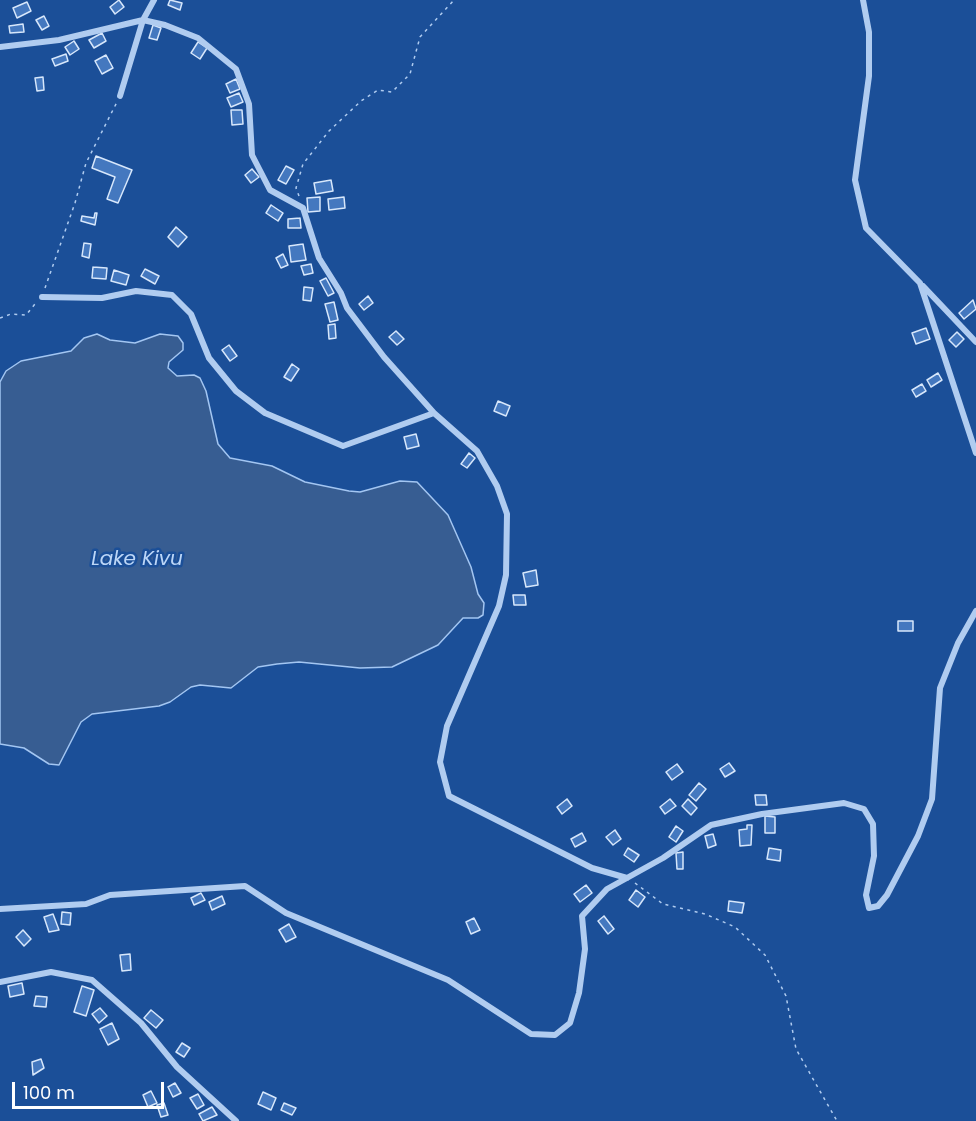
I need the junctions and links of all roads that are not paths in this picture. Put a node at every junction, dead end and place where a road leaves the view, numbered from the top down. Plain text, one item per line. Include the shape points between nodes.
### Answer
1 (154, 0) edge
2 (863, 0) edge
3 (143, 20) junction
4 (0, 47) edge
5 (120, 96) road end
6 (920, 284) junction
7 (42, 297) road end
8 (976, 342) edge
9 (434, 413) junction
10 (976, 453) edge
11 (976, 611) edge
12 (627, 878) junction
13 (0, 909) edge
14 (0, 982) edge
15 (236, 1121) edge

1 - 3 street
2 - 6 street via 869,32 869,76 855,180 866,228
3 - 4 street via 59,40
3 - 5 street
3 - 9 street via 198,38 236,69 249,104 252,155 270,190 303,208 319,258 347,308
6 - 8 street
6 - 10 street
7 - 9 street via 102,298 136,291 172,295 191,314 209,358 236,390 264,413 343,446
9 - 12 street via 477,451 507,513 506,575 499,606 447,726 440,762 449,796 592,868
11 - 12 street via 940,688 932,799 918,836 878,906 869,908 866,895 874,856 873,824 864,808 844,803 711,825
12 - 13 street via 607,889 582,916 585,949 579,993 570,1023 555,1035 531,1034 447,980 286,913 245,886 110,895 86,904
14 - 15 street via 51,972 92,980 141,1023 177,1067

